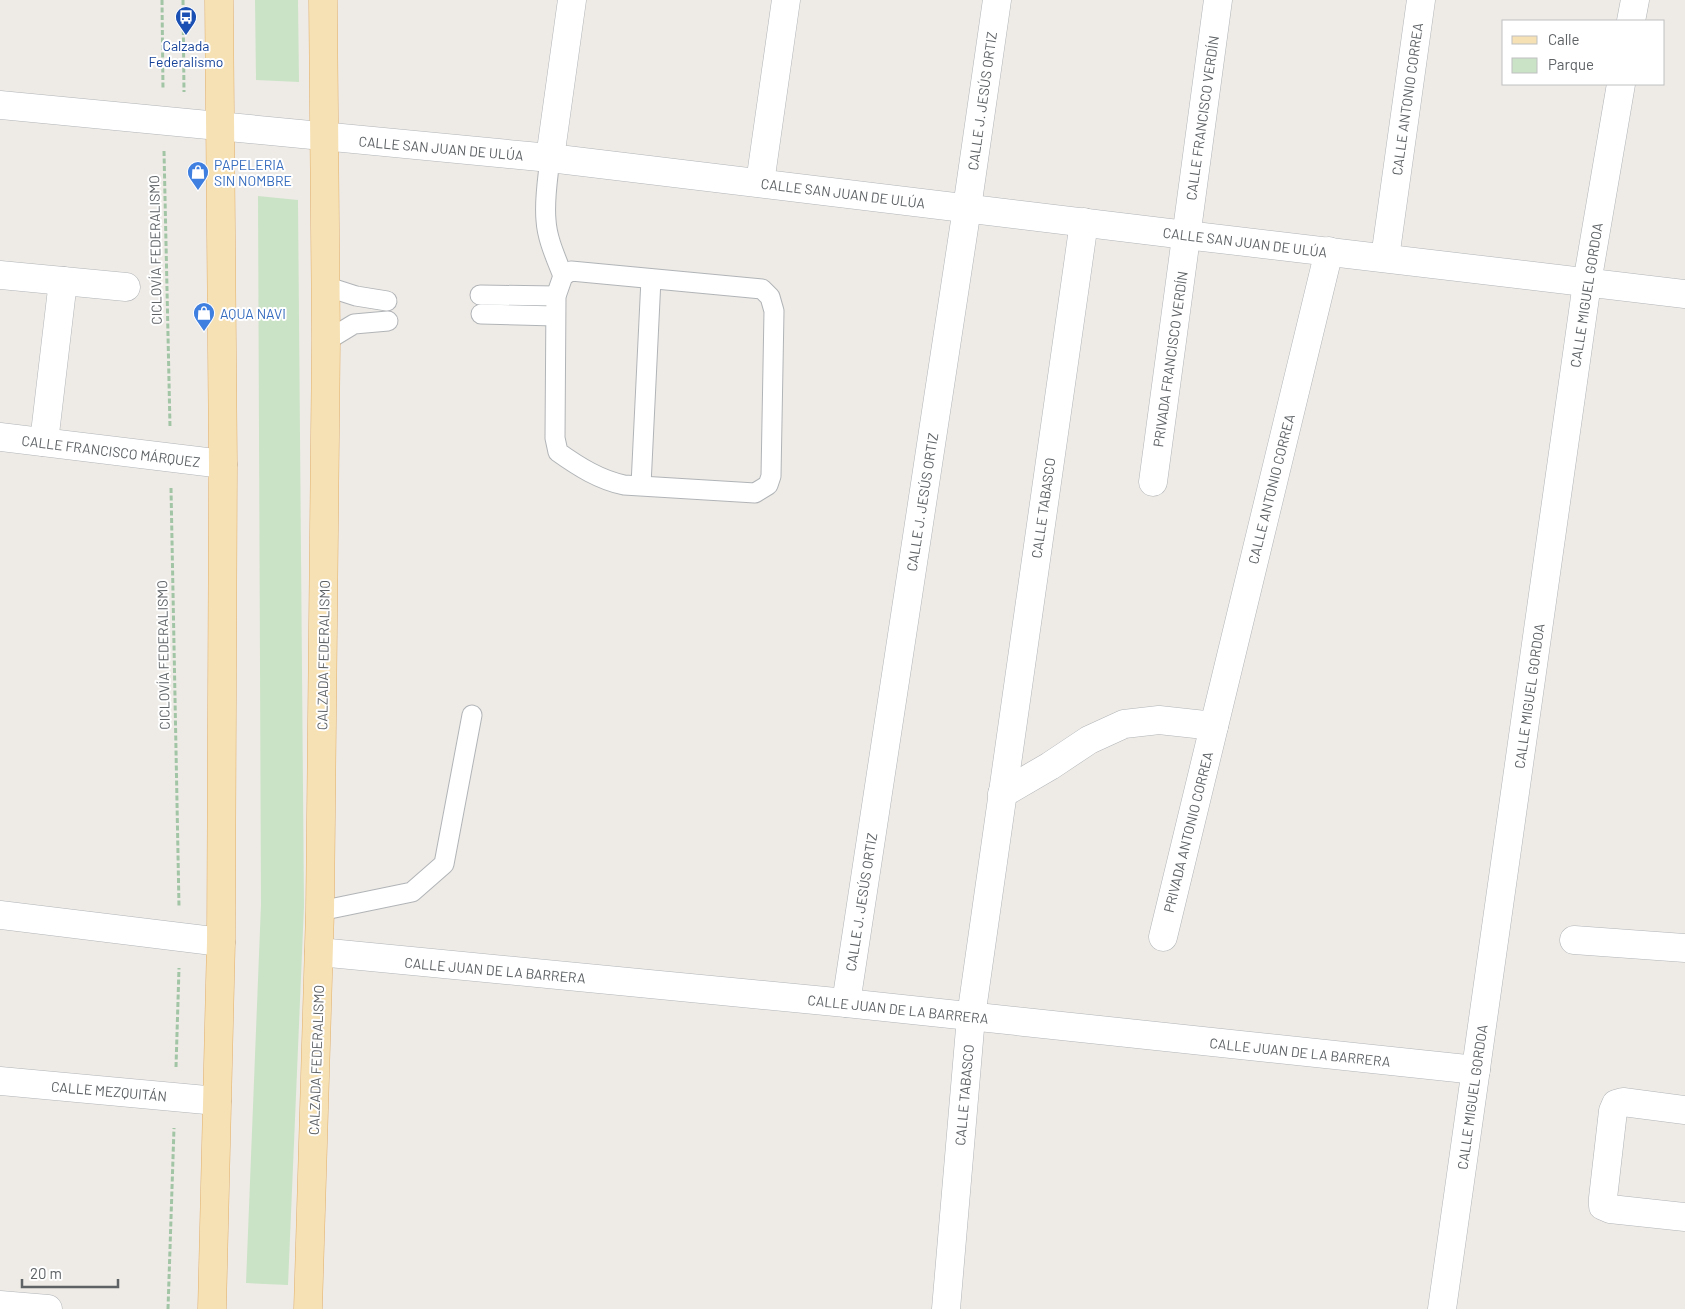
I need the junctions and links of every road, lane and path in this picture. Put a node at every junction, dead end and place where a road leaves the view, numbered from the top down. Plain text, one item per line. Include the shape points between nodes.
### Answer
1 (162, 0) edge
2 (182, 0) edge
3 (219, 0) edge
4 (323, 0) edge
5 (572, 0) edge
6 (786, 0) edge
7 (997, 0) edge
8 (1218, 0) edge
9 (1421, 0) edge
10 (1635, 0) edge
11 (1631, 20) edge
12 (1620, 85) edge
13 (0, 105) edge
14 (174, 123) junction
15 (220, 127) junction
16 (324, 137) junction
17 (550, 158) junction
18 (760, 183) junction
19 (967, 208) junction
20 (1084, 222) junction
21 (1186, 235) junction
22 (1329, 251) junction
23 (1385, 258) junction
24 (0, 275) edge
25 (563, 276) junction
26 (651, 279) junction
27 (62, 281) junction
28 (1587, 283) junction
29 (325, 286) junction
30 (126, 287) dead end
31 (1685, 294) edge
32 (556, 296) junction
33 (387, 301) dead end
34 (555, 316) junction
35 (388, 321) dead end
36 (326, 342) junction
37 (0, 437) edge
38 (44, 442) junction
39 (170, 458) junction
40 (223, 464) junction
41 (1153, 482) dead end
42 (641, 485) junction
43 (472, 716) dead end
44 (1214, 726) junction
45 (1002, 794) junction
46 (320, 910) junction
47 (0, 915) edge
48 (180, 936) junction
49 (1163, 937) dead end
50 (1574, 940) dead end
51 (221, 942) junction
52 (1685, 948) edge
53 (319, 952) junction
54 (846, 1003) junction
55 (971, 1017) junction
56 (1476, 1070) junction
57 (0, 1081) edge
58 (175, 1097) junction
59 (217, 1101) junction
60 (1685, 1110) edge
61 (1685, 1216) edge
62 (0, 1305) edge
63 (48, 1309) edge
64 (168, 1309) edge
65 (212, 1309) edge
66 (308, 1309) edge
67 (946, 1309) edge
68 (1442, 1309) edge

1 - 14 path, CICLOVÍA FEDERALISMO
2 - 14 path
3 - 15 main road
4 - 16 main road, CALZADA FEDERALISMO
5 - 17 street
6 - 18 street
7 - 19 street, CALLE J. JESÚS ORTIZ
8 - 21 street, CALLE FRANCISCO VERDÍN
9 - 23 street, CALLE ANTONIO CORREA
10 - 11 street
12 - 28 street, CALLE MIGUEL GORDOA
13 - 14 street, CALLE SAN JUAN DE ULÚA
14 - 15 street, CALLE SAN JUAN DE ULÚA
14 - 39 path, CICLOVÍA FEDERALISMO
15 - 16 street, CALLE SAN JUAN DE ULÚA
15 - 40 main road
16 - 17 street, CALLE SAN JUAN DE ULÚA
16 - 29 main road, CALZADA FEDERALISMO
17 - 18 street, CALLE SAN JUAN DE ULÚA
17 - 25 lane via 546,220
18 - 19 street, CALLE SAN JUAN DE ULÚA
19 - 20 street, CALLE SAN JUAN DE ULÚA
19 - 54 street, CALLE J. JESÚS ORTIZ
20 - 21 street, CALLE SAN JUAN DE ULÚA
20 - 45 street, CALLE TABASCO
21 - 22 street, CALLE SAN JUAN DE ULÚA
21 - 41 street, PRIVADA FRANCISCO VERDÍN
22 - 23 street, CALLE SAN JUAN DE ULÚA
22 - 44 street, CALLE ANTONIO CORREA
23 - 28 street, CALLE SAN JUAN DE ULÚA
24 - 27 street
25 - 26 lane via 571,271
25 - 32 lane
26 - 42 lane
26 - 42 lane via 762,290 770,298 774,311 772,476 768,485 755,493
27 - 30 street
27 - 38 street
28 - 31 street, CALLE SAN JUAN DE ULÚA
28 - 56 street, CALLE MIGUEL GORDOA
29 - 33 lane
29 - 36 main road, CALZADA FEDERALISMO
32 - 34 lane
32 - 34 lane via 480,304
34 - 42 lane via 555,438 558,452 608,482
35 - 36 lane via 354,324
36 - 46 main road, CALZADA FEDERALISMO
37 - 38 street, CALLE FRANCISCO MÁRQUEZ
38 - 39 street, CALLE FRANCISCO MÁRQUEZ
39 - 40 street, CALLE FRANCISCO MÁRQUEZ
39 - 48 path, CICLOVÍA FEDERALISMO
40 - 51 main road
43 - 46 lane via 444,864 412,892
44 - 45 street via 1159,720 1124,724 1089,740
44 - 49 street, PRIVADA ANTONIO CORREA
45 - 55 street, CALLE TABASCO
46 - 53 main road, CALZADA FEDERALISMO
47 - 48 street
48 - 51 street
48 - 58 path, CICLOVÍA FEDERALISMO
50 - 52 street
51 - 59 main road
53 - 54 street, CALLE JUAN DE LA BARRERA
53 - 66 main road, CALZADA FEDERALISMO
54 - 55 street, CALLE JUAN DE LA BARRERA
55 - 56 street, CALLE JUAN DE LA BARRERA
55 - 67 street, CALLE TABASCO
56 - 68 street, CALLE MIGUEL GORDOA
57 - 58 street, CALLE MEZQUITÁN
58 - 59 street, CALLE MEZQUITÁN
58 - 64 path, CICLOVÍA FEDERALISMO
59 - 65 main road
60 - 61 street via 1623,1102 1616,1104 1603,1198 1603,1206 1610,1209
62 - 63 street

